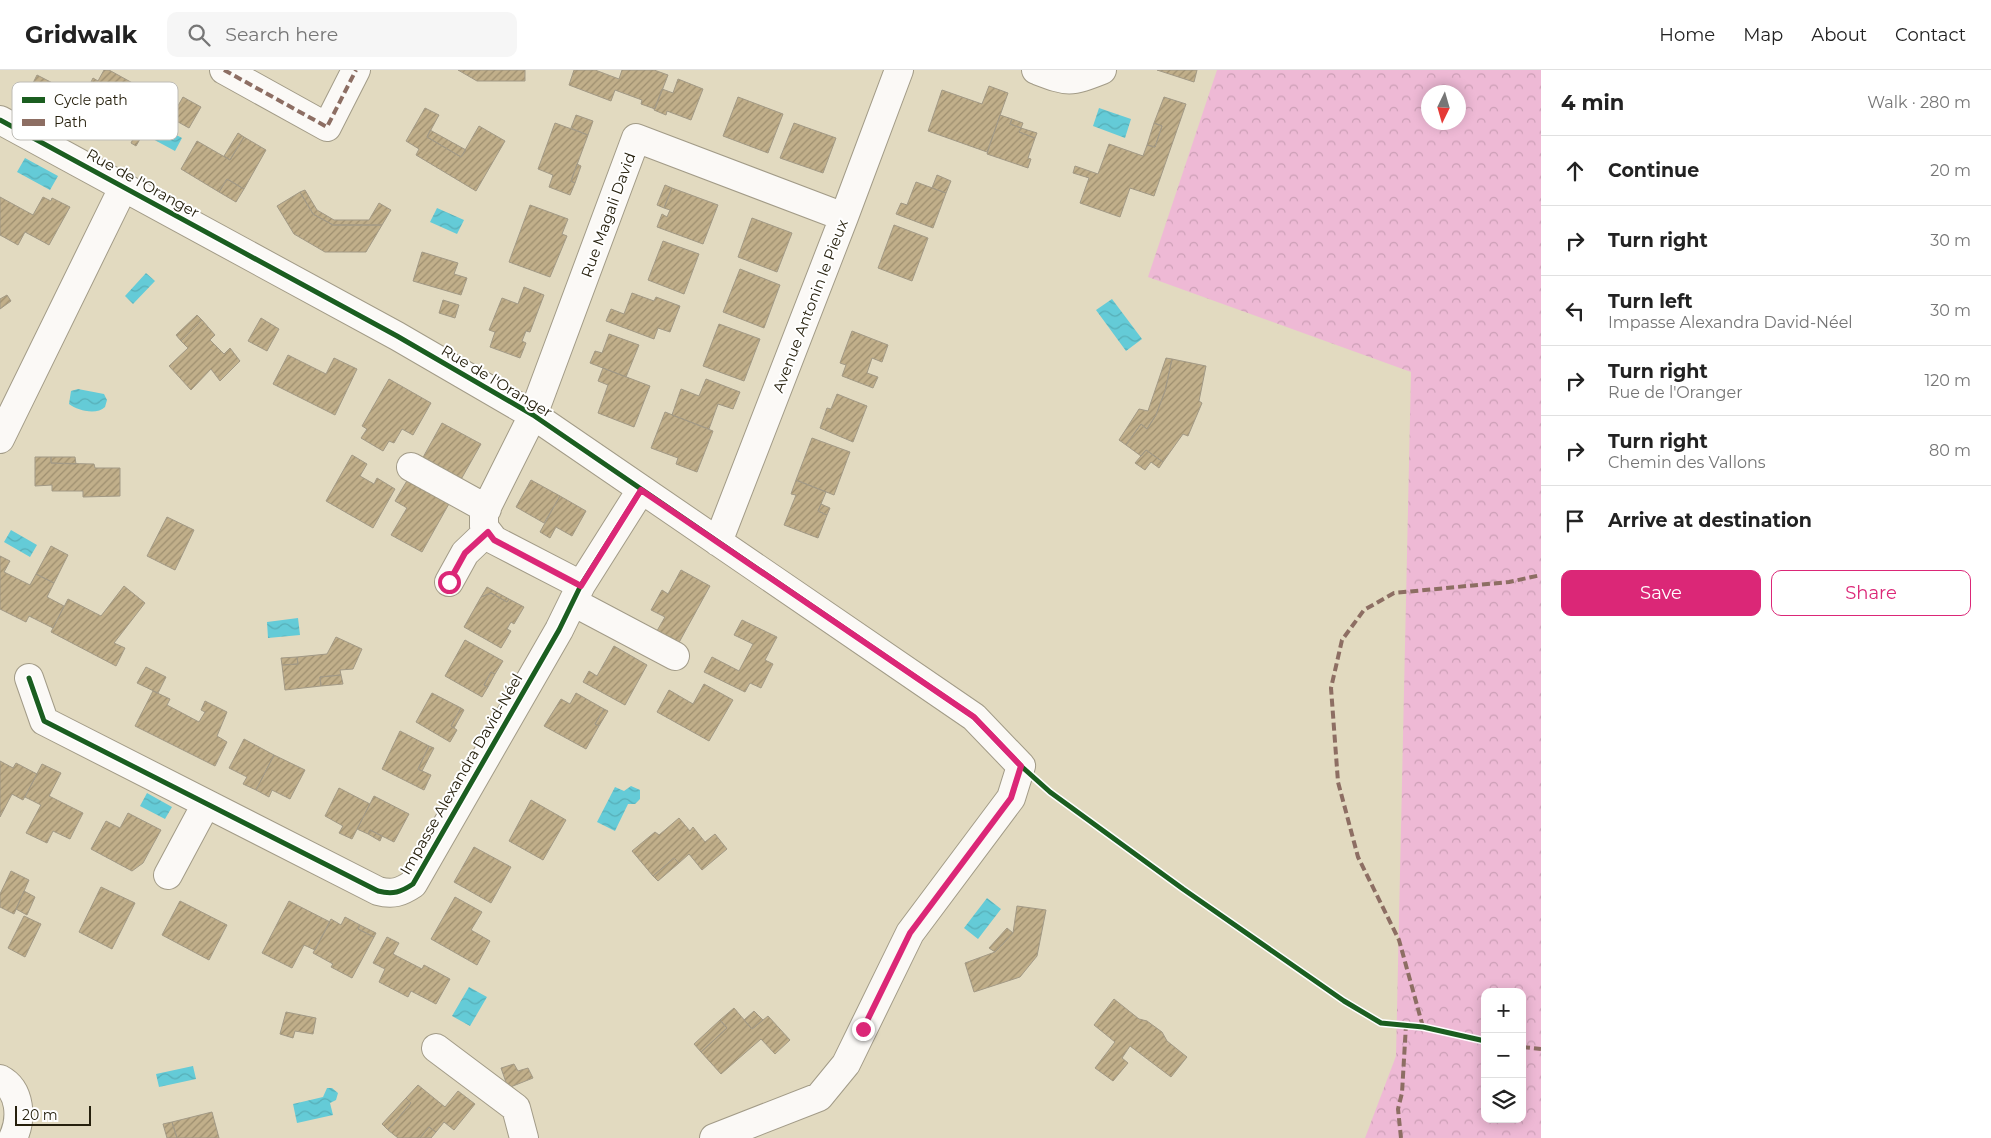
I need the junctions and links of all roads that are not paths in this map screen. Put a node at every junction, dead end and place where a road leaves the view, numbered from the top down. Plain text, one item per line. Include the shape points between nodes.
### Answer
1 (224, 70) edge
2 (356, 70) edge
3 (899, 70) edge
4 (1036, 70) edge
5 (1102, 70) edge
6 (0, 120) edge
7 (12, 126) edge
8 (38, 140) edge
9 (124, 186) junction
10 (844, 217) junction
11 (533, 415) junction
12 (0, 439) edge
13 (411, 467) dead end
14 (641, 490) junction
15 (487, 520) junction
16 (718, 542) junction
17 (449, 582) dead end
18 (577, 594) junction
19 (675, 656) dead end
20 (29, 678) dead end
21 (206, 804) junction
22 (168, 874) dead end
23 (436, 1048) dead end
24 (0, 1079) edge
25 (13, 1138) edge
26 (524, 1138) edge
27 (714, 1138) edge

1 - 2 street via 326,127
3 - 10 street, Avenue Antonin le Pieux
4 - 5 street via 1065,81
6 - 7 street, Rue de l'Oranger
8 - 9 street, Rue de l'Oranger
9 - 11 street, Rue de l'Oranger
9 - 12 street
10 - 11 street, Rue Magali David via 636,138
10 - 16 street, Avenue Antonin le Pieux
11 - 14 street, Rue de l'Oranger
11 - 15 street
13 - 15 street
14 - 16 street, Rue de l'Oranger
14 - 18 street, Impasse Alexandra David-Néel
15 - 17 street
15 - 18 street via 494,540
16 - 27 street, Rue de l'Oranger via 974,717 1021,766 1011,798 910,933 846,1064 819,1097
18 - 19 street
18 - 21 street, Impasse Alexandra David-Néel via 560,630 413,884 402,892 378,891
20 - 21 street, Impasse Alexandra David-Néel via 44,721
21 - 22 street
23 - 26 street via 516,1108
24 - 25 street via 7,1082 19,1105 19,1126

